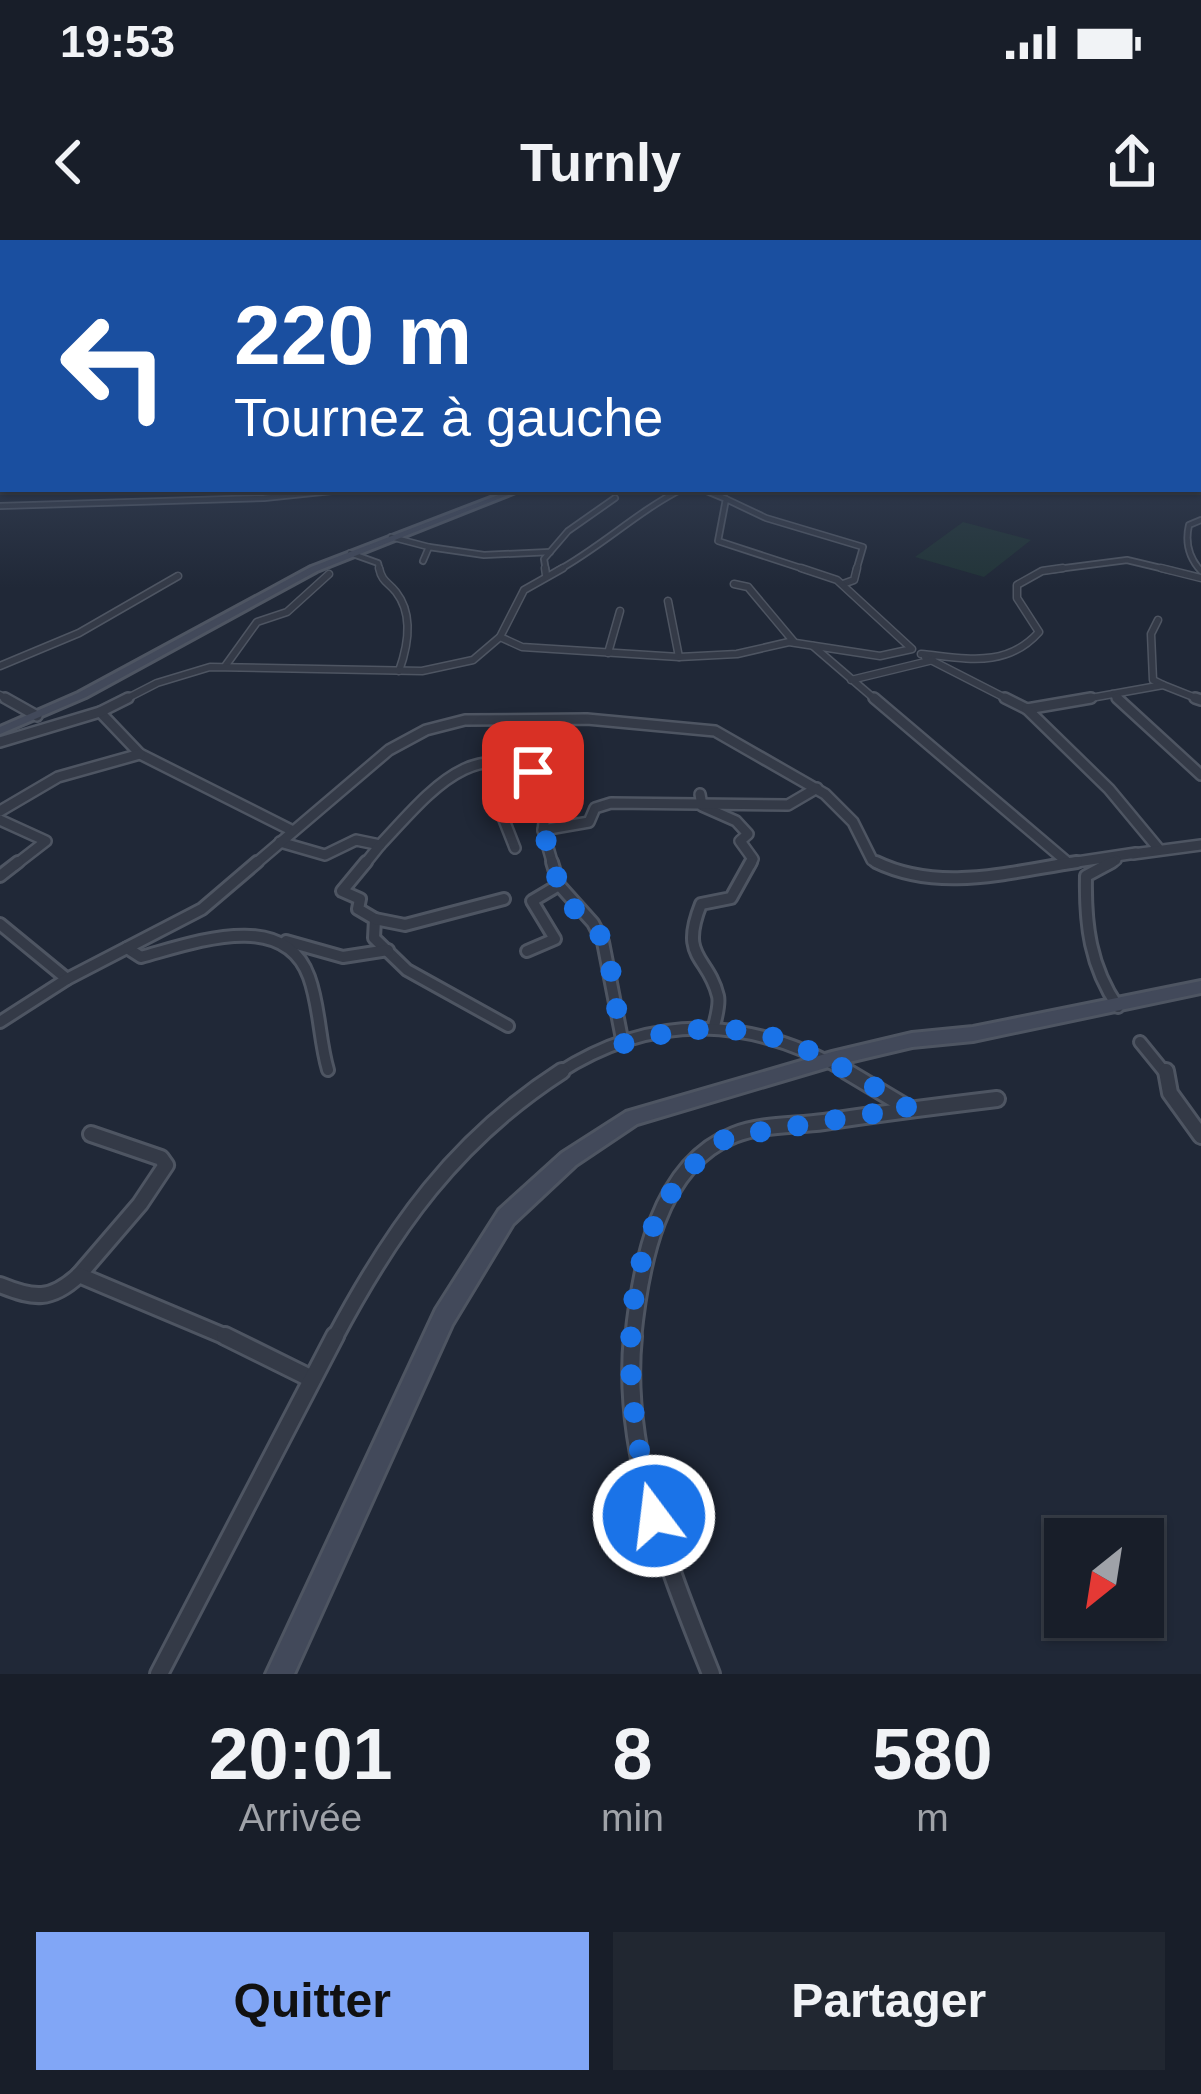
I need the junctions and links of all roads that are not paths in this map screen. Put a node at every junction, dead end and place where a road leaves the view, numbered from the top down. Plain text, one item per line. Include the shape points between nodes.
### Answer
1 (328, 492) edge
2 (512, 492) edge
3 (676, 492) edge
4 (709, 492) edge
5 (614, 498) dead end
6 (726, 499) junction
7 (0, 506) edge
8 (1201, 520) edge
9 (391, 537) junction
10 (429, 547) junction
11 (550, 552) junction
12 (350, 553) junction
13 (423, 562) dead end
14 (329, 574) dead end
15 (546, 574) junction
16 (1201, 574) edge
17 (178, 576) dead end
18 (734, 584) dead end
19 (843, 584) junction
20 (668, 602) dead end
21 (620, 611) dead end
22 (1158, 620) dead end
23 (500, 637) junction
24 (794, 642) junction
25 (812, 645) junction
26 (916, 652) junction
27 (608, 653) junction
28 (679, 657) junction
29 (932, 660) junction
30 (226, 665) junction
31 (0, 666) edge
32 (399, 671) junction
33 (851, 680) junction
34 (1163, 685) junction
35 (1113, 694) junction
36 (0, 695) edge
37 (1201, 700) edge
38 (1027, 709) junction
39 (100, 712) junction
40 (37, 716) junction
41 (0, 731) edge
42 (0, 742) edge
43 (140, 754) junction
44 (1201, 775) edge
45 (548, 788) junction
46 (817, 788) junction
47 (701, 800) junction
48 (0, 815) edge
49 (543, 830) junction
50 (293, 831) junction
51 (280, 842) junction
52 (380, 844) junction
53 (1201, 845) edge
54 (514, 848) dead end
55 (1157, 848) junction
56 (1136, 853) junction
57 (1066, 861) junction
58 (0, 876) edge
59 (559, 885) junction
60 (504, 899) dead end
61 (375, 919) junction
62 (0, 924) edge
63 (278, 940) junction
64 (388, 950) junction
65 (526, 951) dead end
66 (106, 958) junction
67 (68, 979) junction
68 (1201, 987) edge
69 (1118, 1007) junction
70 (0, 1022) edge
71 (508, 1026) dead end
72 (714, 1026) junction
73 (1140, 1042) dead end
74 (622, 1044) junction
75 (832, 1059) junction
76 (328, 1070) dead end
77 (997, 1100) dead end
78 (908, 1108) junction
79 (91, 1133) dead end
80 (1201, 1136) edge
81 (79, 1275) junction
82 (0, 1285) edge
83 (312, 1379) junction
84 (159, 1674) edge
85 (280, 1674) edge
86 (711, 1674) edge

1 - 7 street
2 - 9 street
3 - 15 street
4 - 6 street
5 - 11 street
6 - 19 street via 722,543
6 - 19 street via 863,547 854,580
8 - 16 street via 1185,536
9 - 10 street
9 - 12 street
10 - 11 street
10 - 13 street
11 - 15 street
12 - 32 street via 378,563 406,608
12 - 40 street
14 - 30 street via 285,613 257,622
15 - 23 street via 520,594
16 - 26 street via 1126,560 1042,571 1017,585 1039,628 1017,656
17 - 31 street
18 - 24 street via 748,587
19 - 26 street
20 - 28 street
21 - 27 street
22 - 34 street via 1150,659 1153,680
23 - 27 street via 522,647
23 - 32 street via 473,661
24 - 25 street
24 - 28 street
25 - 26 street via 880,656
25 - 33 street
26 - 29 street
27 - 28 street
29 - 33 street
29 - 38 street
30 - 32 street
30 - 39 street via 178,675
33 - 57 street
34 - 35 street
34 - 37 street
35 - 38 street
35 - 44 street
36 - 40 street
38 - 55 street
39 - 42 street
39 - 43 street
40 - 41 street
43 - 48 street via 58,777
43 - 50 street
45 - 49 street
45 - 52 street via 514,764 459,769
45 - 54 street via 505,799
46 - 47 street via 786,808
46 - 50 street via 707,729 496,716 417,734 366,766
46 - 57 street via 853,822 872,860 892,872 940,880
47 - 49 street via 608,803 590,822
47 - 72 street via 748,834 740,841 753,859 731,898 697,910 691,948 719,998
48 - 58 street via 46,841
49 - 59 street
50 - 51 street
51 - 52 street via 323,855 356,840
51 - 66 street via 193,915
52 - 61 street via 342,889
53 - 55 street
55 - 56 street
56 - 57 street
56 - 69 street via 1086,876 1088,956
59 - 65 street via 532,902 555,939
59 - 74 street via 567,904 590,919 609,958
60 - 61 street via 405,925
61 - 64 street via 372,935
62 - 67 street
63 - 64 street via 343,957
63 - 66 street via 207,939 141,957 128,947
63 - 76 street via 309,974
64 - 71 street via 407,970
66 - 67 street
67 - 70 street
68 - 69 street
69 - 75 street
72 - 74 street
72 - 75 street
73 - 80 street via 1166,1071 1170,1093
74 - 83 street via 541,1081 467,1141 389,1239
75 - 78 street
75 - 85 street via 632,1118 569,1159 506,1217 428,1346
77 - 78 street
78 - 86 street via 728,1137 688,1169 655,1227 635,1299 629,1395 654,1516
79 - 81 street via 166,1165
81 - 82 street via 51,1299
81 - 83 street
83 - 84 street

